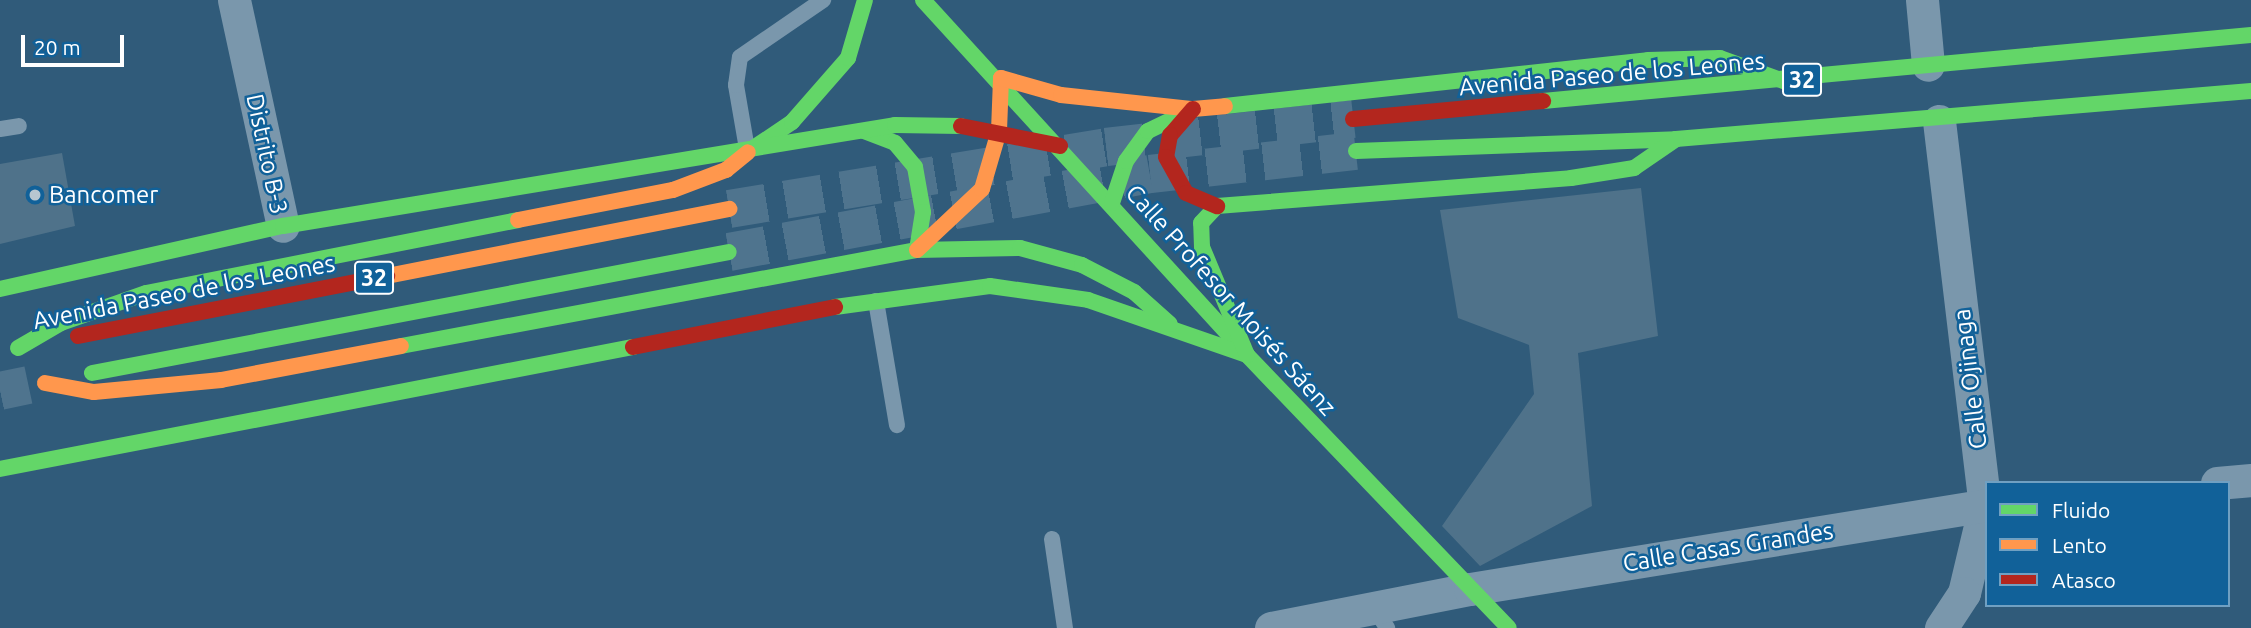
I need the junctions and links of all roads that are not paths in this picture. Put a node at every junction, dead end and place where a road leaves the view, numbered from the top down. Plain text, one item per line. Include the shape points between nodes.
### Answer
1 (234, 0) edge
2 (823, 0) edge
3 (865, 0) edge
4 (923, 0) edge
5 (1922, 0) edge
6 (2251, 35) edge
7 (1928, 65) junction
8 (1001, 78) junction
9 (1786, 82) junction
10 (2251, 91) edge
11 (1193, 109) junction
12 (1353, 120) tunnel mouth
13 (1939, 121) junction
14 (19, 126) dead end
15 (0, 129) edge
16 (864, 131) junction
17 (999, 131) junction
18 (1676, 139) junction
19 (1060, 146) junction
20 (1356, 151) tunnel mouth
21 (748, 152) junction
22 (1112, 203) junction
23 (1217, 206) junction
24 (729, 209) tunnel mouth
25 (283, 226) junction
26 (917, 250) junction
27 (729, 252) tunnel mouth
28 (0, 289) edge
29 (876, 301) junction
30 (837, 307) junction
31 (1170, 324) junction
32 (1247, 355) junction
33 (897, 425) dead end
34 (0, 468) edge
35 (2251, 480) edge
36 (2230, 482) edge
37 (1985, 497) edge
38 (1985, 505) edge
39 (1985, 511) edge
40 (1052, 539) dead end
41 (1470, 589) junction
42 (1381, 618) edge
43 (1065, 628) edge
44 (1271, 628) edge
45 (1508, 628) edge
46 (1941, 628) edge

1 - 25 street, Distrito B-3
2 - 21 lane via 740,57 736,85
3 - 21 main road via 848,58 833,79 792,122
4 - 8 main road, Calle Profesor Moisés Sáenz
5 - 7 street
6 - 7 main road, Avenida Paseo de los Leones / 32
7 - 9 main road, Avenida Paseo de los Leones / 32
8 - 11 main road via 1127,105
8 - 17 main road
8 - 19 main road, Calle Profesor Moisés Sáenz
9 - 11 main road via 1720,58 1648,60
9 - 12 main road, Avenida Paseo de los Leones / 32
10 - 13 main road, 32
11 - 22 main road via 1148,131 1126,161
11 - 23 main road via 1170,135 1166,158 1186,193
13 - 18 main road, 32
13 - 37 street, Calle Ojinaga
14 - 15 lane
16 - 17 main road via 950,124
16 - 21 main road
16 - 26 main road via 895,143 915,167 923,212
17 - 19 main road
17 - 26 main road via 982,189 957,219
18 - 20 main road, 32
18 - 23 main road via 1634,168 1571,178
19 - 22 main road, Calle Profesor Moisés Sáenz
21 - 24 main road, Avenida Paseo de los Leones / 32 via 726,170 673,190 146,293 61,323 18,348
21 - 25 main road
22 - 32 main road, Calle Profesor Moisés Sáenz
23 - 32 main road via 1201,223 1202,247
25 - 28 main road
26 - 27 main road, 32 via 221,380 94,392 36,384
26 - 30 main road
26 - 31 main road via 1020,248 1082,265 1134,292
29 - 30 main road
29 - 31 main road via 990,286 1041,289
29 - 33 lane
30 - 34 main road
31 - 32 main road
32 - 41 main road, Calle Profesor Moisés Sáenz
35 - 36 street
38 - 41 street, Calle Casas Grandes
39 - 46 street, Calle Ojinaga via 1978,555 1964,593
40 - 43 lane
41 - 42 street, Calle Casas Grandes
41 - 45 main road, Calle Profesor Moisés Sáenz
42 - 44 street, Calle Casas Grandes

